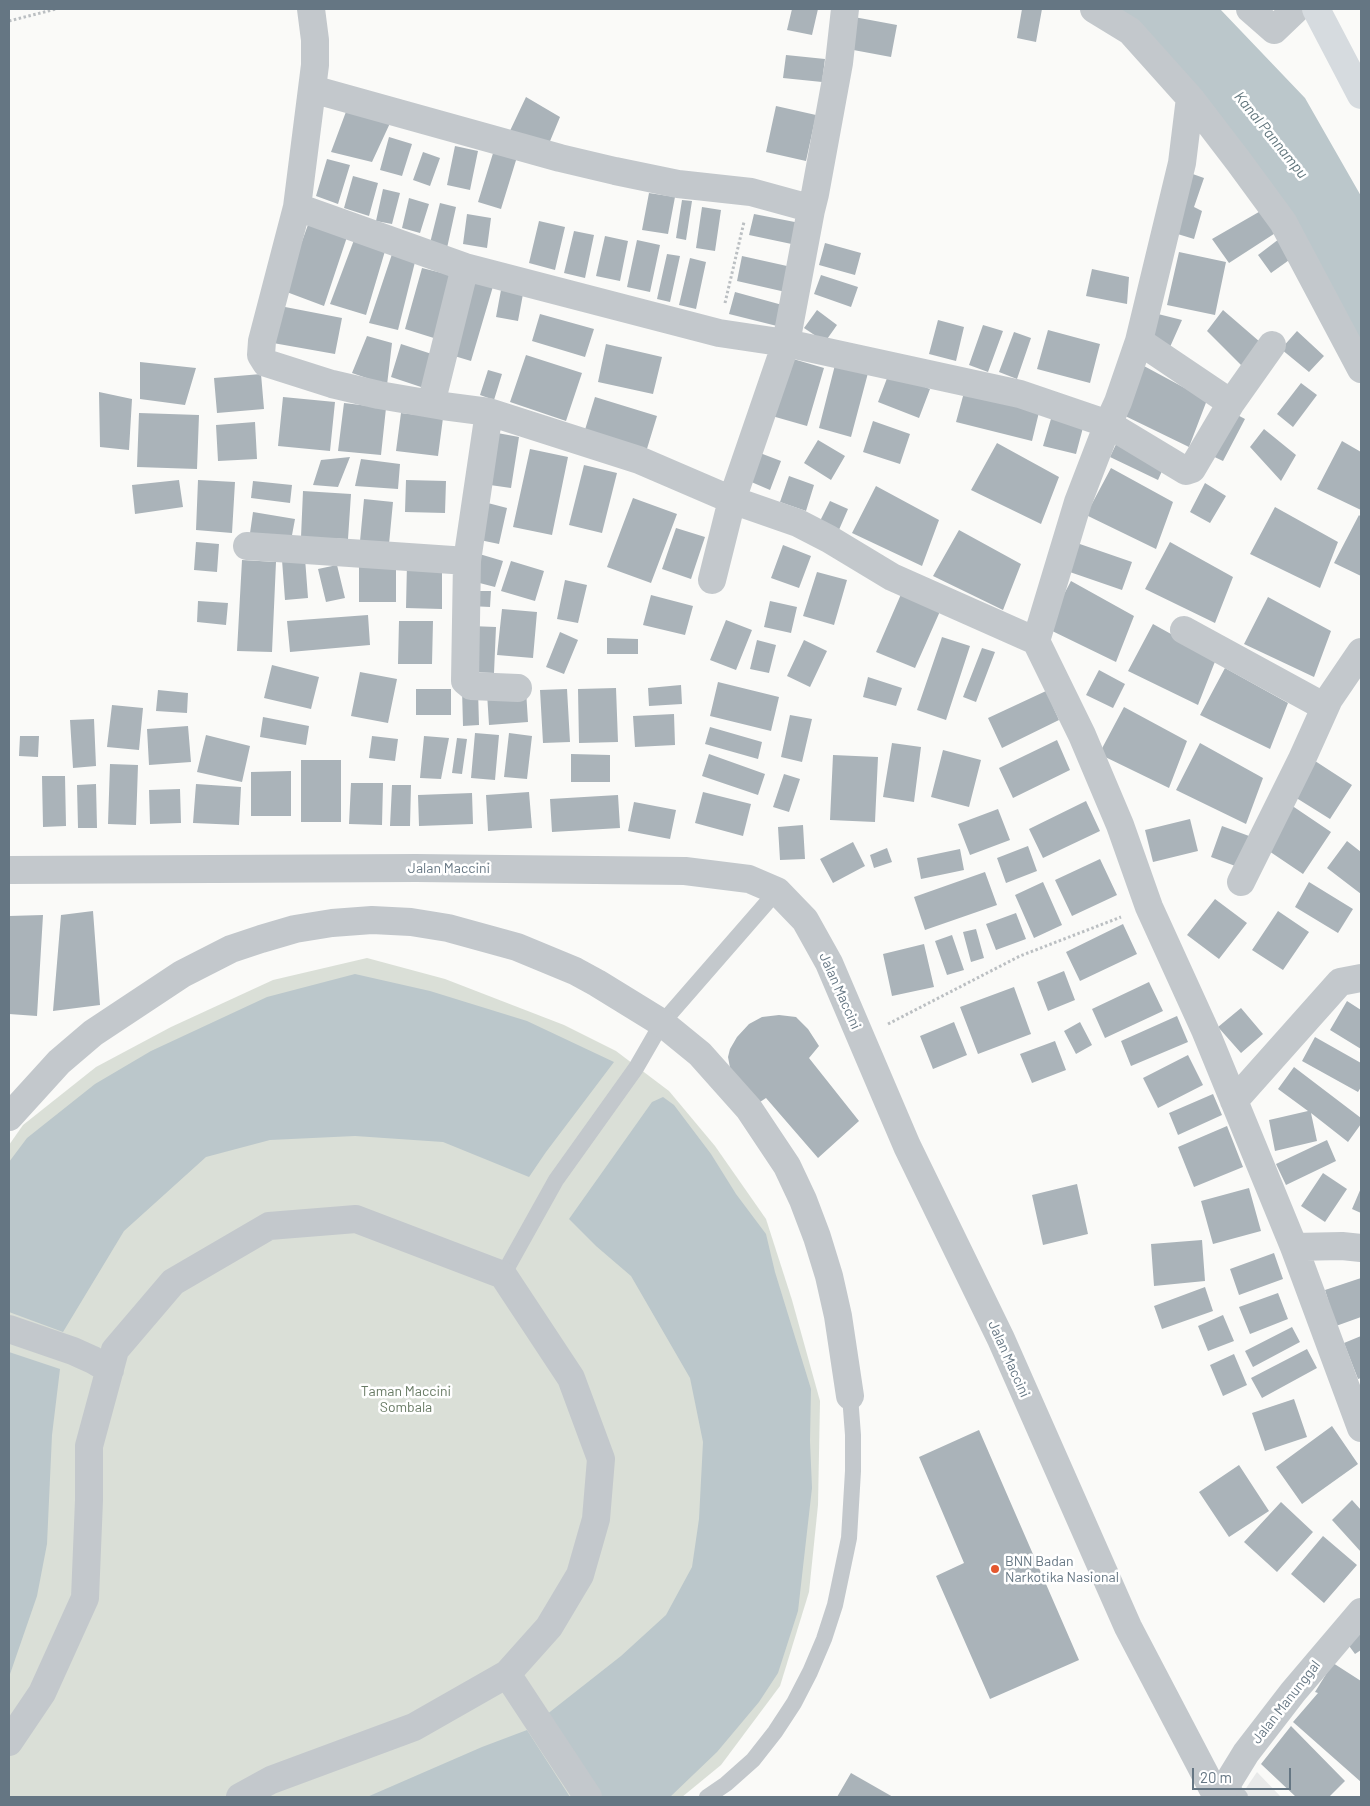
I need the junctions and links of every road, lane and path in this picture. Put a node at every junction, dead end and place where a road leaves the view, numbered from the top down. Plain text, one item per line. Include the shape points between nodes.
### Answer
1 (56, 9) edge
2 (311, 9) edge
3 (845, 9) edge
4 (1094, 9) edge
5 (1250, 9) edge
6 (1296, 9) edge
7 (1316, 9) edge
8 (9, 20) edge
9 (312, 88) junction
10 (1361, 95) edge
11 (1190, 98) junction
12 (751, 192) junction
13 (297, 207) junction
14 (811, 210) junction
15 (465, 267) junction
16 (719, 332) junction
17 (1139, 341) junction
18 (786, 343) junction
19 (1272, 345) dead end
20 (1361, 369) edge
21 (1232, 403) junction
22 (431, 404) junction
23 (489, 412) junction
24 (1108, 424) junction
25 (732, 500) junction
26 (247, 546) dead end
27 (467, 561) junction
28 (712, 580) dead end
29 (1184, 630) dead end
30 (1036, 641) junction
31 (1361, 652) edge
32 (518, 688) dead end
33 (1325, 707) junction
34 (9, 870) edge
35 (1241, 882) dead end
36 (777, 890) junction
37 (1149, 906) junction
38 (1361, 978) edge
39 (662, 1023) junction
40 (861, 1038) junction
41 (1234, 1101) junction
42 (9, 1117) edge
43 (1294, 1247) junction
44 (1361, 1248) edge
45 (503, 1275) junction
46 (9, 1329) edge
47 (110, 1370) junction
48 (850, 1396) joint
49 (1361, 1428) edge
50 (1361, 1613) edge
51 (507, 1674) junction
52 (9, 1742) edge
53 (1226, 1794) edge
54 (240, 1797) edge
55 (588, 1797) edge
56 (708, 1797) edge

1 - 8 path
2 - 9 street via 315,65
3 - 14 street via 839,63
4 - 11 street via 1130,31
5 - 6 street via 1274,30
7 - 10 street
9 - 12 street via 560,158 678,184
9 - 13 street
11 - 17 street via 1182,163
11 - 20 street via 1283,222
12 - 14 street
12 - 16 path
13 - 15 street
13 - 22 street via 262,341 261,355 266,363 332,384
14 - 18 street
15 - 16 street
15 - 22 street
16 - 18 street
17 - 21 street
17 - 24 street
18 - 24 street via 1020,394
18 - 25 street
19 - 21 street
21 - 24 street via 1192,469 1186,471
22 - 23 street
23 - 25 street via 639,460
23 - 27 street
24 - 30 street via 1078,502
25 - 28 street
25 - 30 street via 798,523 892,576
26 - 27 street
27 - 32 street via 465,681 471,686
29 - 33 street
30 - 37 street via 1086,744
31 - 33 street
33 - 35 street
34 - 36 street, Jalan Maccini via 416,868 685,871 749,879
36 - 39 lane
36 - 40 street, Jalan Maccini via 805,920 829,963
37 - 40 path via 1020,956
37 - 41 street
38 - 41 street via 1340,982
39 - 42 street via 574,971 484,937 411,922 332,923 294,929 231,949 182,974 77,1045
39 - 45 lane via 636,1068 556,1180
39 - 48 street via 700,1054 731,1087 787,1166 810,1219 829,1276
40 - 53 street, Jalan Maccini via 907,1146 1000,1339 1128,1627
41 - 43 street
43 - 44 street
43 - 49 street
45 - 47 street via 356,1218 269,1226 173,1282 115,1350
45 - 51 street via 571,1378 601,1459 596,1519 580,1575 550,1627
46 - 47 street via 73,1351
47 - 52 street via 89,1446 85,1598 42,1693
48 - 56 lane via 853,1463 849,1538 837,1597 824,1639 794,1703 775,1732 753,1760
50 - 53 street, Jalan Manunggal via 1246,1753
51 - 54 street via 414,1727 271,1780
51 - 55 street

